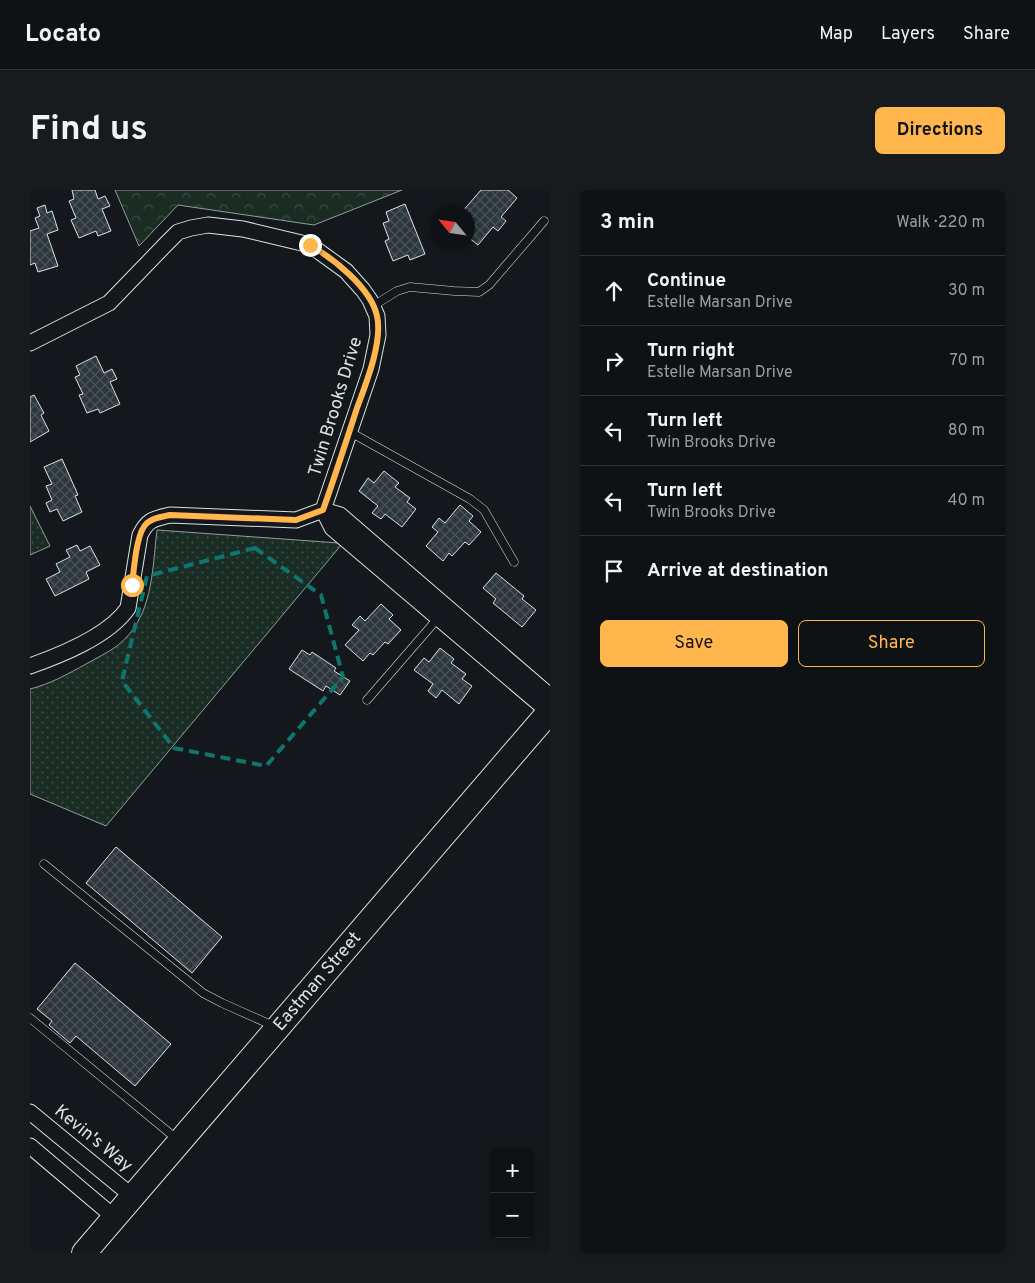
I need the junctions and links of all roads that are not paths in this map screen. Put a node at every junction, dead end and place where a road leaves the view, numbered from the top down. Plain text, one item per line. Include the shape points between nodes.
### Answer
1 (544, 220) dead end
2 (373, 306) junction
3 (30, 343) edge
4 (350, 432) junction
5 (323, 510) junction
6 (514, 562) dead end
7 (442, 613) junction
8 (30, 666) edge
9 (367, 700) dead end
10 (550, 706) edge
11 (44, 864) dead end
12 (30, 1018) edge
13 (277, 1028) junction
14 (30, 1112) edge
15 (179, 1141) junction
16 (30, 1146) edge
17 (132, 1196) junction
18 (114, 1217) junction
19 (84, 1253) edge

1 - 2 lane via 489,285 479,292 410,287
2 - 3 street, Twin Brooks Drive via 346,271 310,245 208,224 178,232 109,303
2 - 4 street, Twin Brooks Drive via 378,335 371,369
4 - 5 street, Twin Brooks Drive
4 - 6 lane via 470,498 484,510
5 - 7 street via 340,515
5 - 8 street via 296,520 170,515 154,518 140,535 128,608 121,618 56,657
7 - 9 lane
7 - 10 street
10 - 13 main road, Eastman Street
11 - 13 lane via 203,993
12 - 15 lane
13 - 15 main road, Eastman Street
14 - 17 street, Kevin's Way
15 - 17 main road, Eastman Street
16 - 18 street
17 - 18 main road, Eastman Street
18 - 19 main road, Eastman Street

